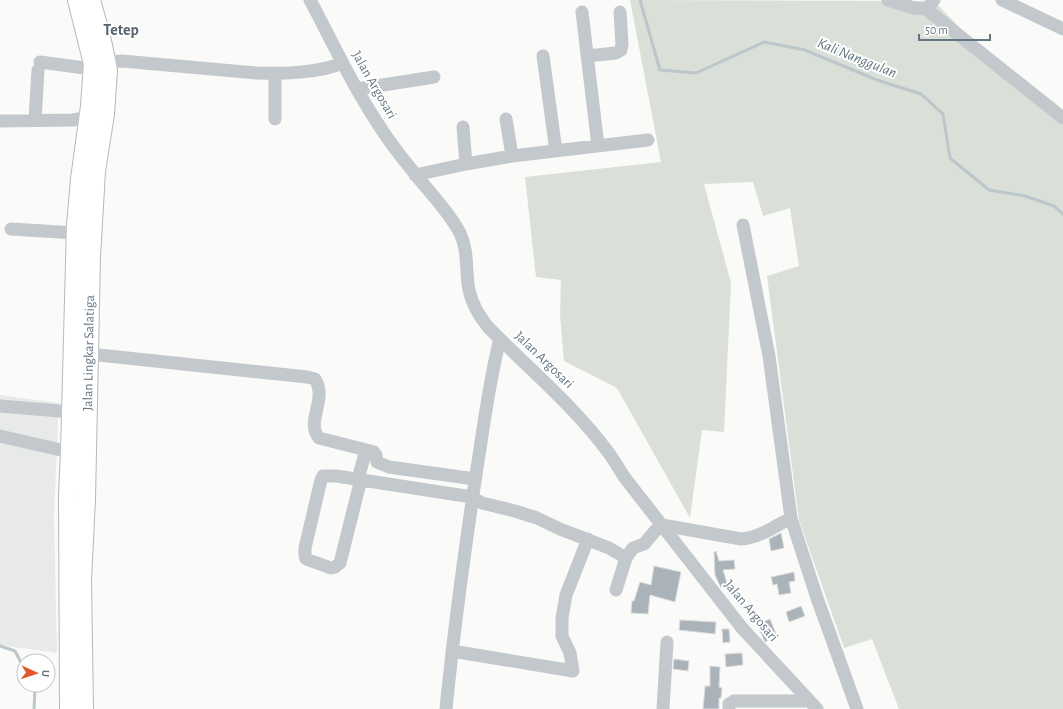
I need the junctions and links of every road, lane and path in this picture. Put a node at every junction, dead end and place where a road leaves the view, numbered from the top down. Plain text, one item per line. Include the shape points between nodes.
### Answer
1 (77, 0) edge
2 (91, 0) edge
3 (310, 0) edge
4 (888, 0) edge
5 (1002, 0) edge
6 (930, 4) edge
7 (582, 12) dead end
8 (620, 12) dead end
9 (1063, 29) edge
10 (543, 56) dead end
11 (587, 56) junction
12 (342, 63) junction
13 (97, 65) junction
14 (275, 74) junction
15 (434, 77) dead end
16 (357, 89) junction
17 (97, 116) junction
18 (1063, 118) edge
19 (275, 119) dead end
20 (506, 119) dead end
21 (35, 120) junction
22 (0, 121) edge
23 (463, 127) dead end
24 (648, 140) dead end
25 (598, 146) junction
26 (556, 151) junction
27 (512, 156) junction
28 (466, 164) junction
29 (415, 175) junction
30 (743, 225) dead end
31 (11, 229) dead end
32 (76, 233) junction
33 (500, 339) junction
34 (89, 354) junction
35 (0, 406) edge
36 (71, 412) junction
37 (0, 436) edge
38 (366, 450) junction
39 (79, 453) junction
40 (360, 479) junction
41 (475, 479) junction
42 (472, 497) junction
43 (791, 518) junction
44 (662, 525) junction
45 (588, 539) junction
46 (626, 558) junction
47 (616, 590) dead end
48 (667, 642) dead end
49 (452, 651) junction
50 (813, 705) edge
51 (69, 709) edge
52 (84, 709) edge
53 (446, 709) edge
54 (663, 709) edge
55 (729, 709) edge
56 (858, 709) edge

1 - 13 highway, Jalan Lingkar Salatiga
2 - 13 highway, Jalan Lingkar Salatiga
3 - 12 street, Jalan Argosari
4 - 6 street via 914,8
5 - 9 street
6 - 18 street
7 - 11 street
8 - 11 street via 621,50 616,53
10 - 26 street
11 - 25 street
12 - 14 street via 329,68
12 - 16 street, Jalan Argosari
13 - 14 street via 122,61
13 - 17 highway, Jalan Lingkar Salatiga
13 - 21 street via 39,66
14 - 19 street
15 - 16 street
16 - 29 street, Jalan Argosari via 380,128
17 - 21 street via 73,120
17 - 32 highway, Jalan Lingkar Salatiga via 80,179
17 - 34 highway, Jalan Lingkar Salatiga
20 - 27 street
21 - 22 street
23 - 28 street
24 - 25 street
25 - 26 street
26 - 27 street
27 - 28 street
28 - 29 street
29 - 33 street, Jalan Argosari via 460,234 465,247 469,290 473,304 480,318
30 - 43 street via 769,356
31 - 32 street
32 - 36 highway, Jalan Lingkar Salatiga
33 - 41 street via 493,366
33 - 44 street, Jalan Argosari via 592,432
34 - 38 street via 308,377 315,380 320,387 314,423 315,433 319,438
34 - 39 highway, Jalan Lingkar Salatiga
35 - 36 street
36 - 39 highway, Jalan Lingkar Salatiga
37 - 39 street
38 - 40 street
38 - 41 street via 374,452 377,462 389,467
39 - 51 highway, Jalan Lingkar Salatiga via 68,495
39 - 52 highway, Jalan Lingkar Salatiga
40 - 40 street via 340,564 331,568 306,559 305,548 322,476
40 - 42 street
41 - 42 street
42 - 45 street via 482,503 537,518 560,530
42 - 49 street
43 - 44 street via 747,539
43 - 56 street
44 - 46 street via 644,544 633,548
44 - 50 street, Jalan Argosari via 742,628
45 - 46 street
45 - 49 street via 566,595 562,618 562,636 570,653 573,671
46 - 47 street
48 - 54 street
49 - 53 street
50 - 55 street via 734,701 729,704

